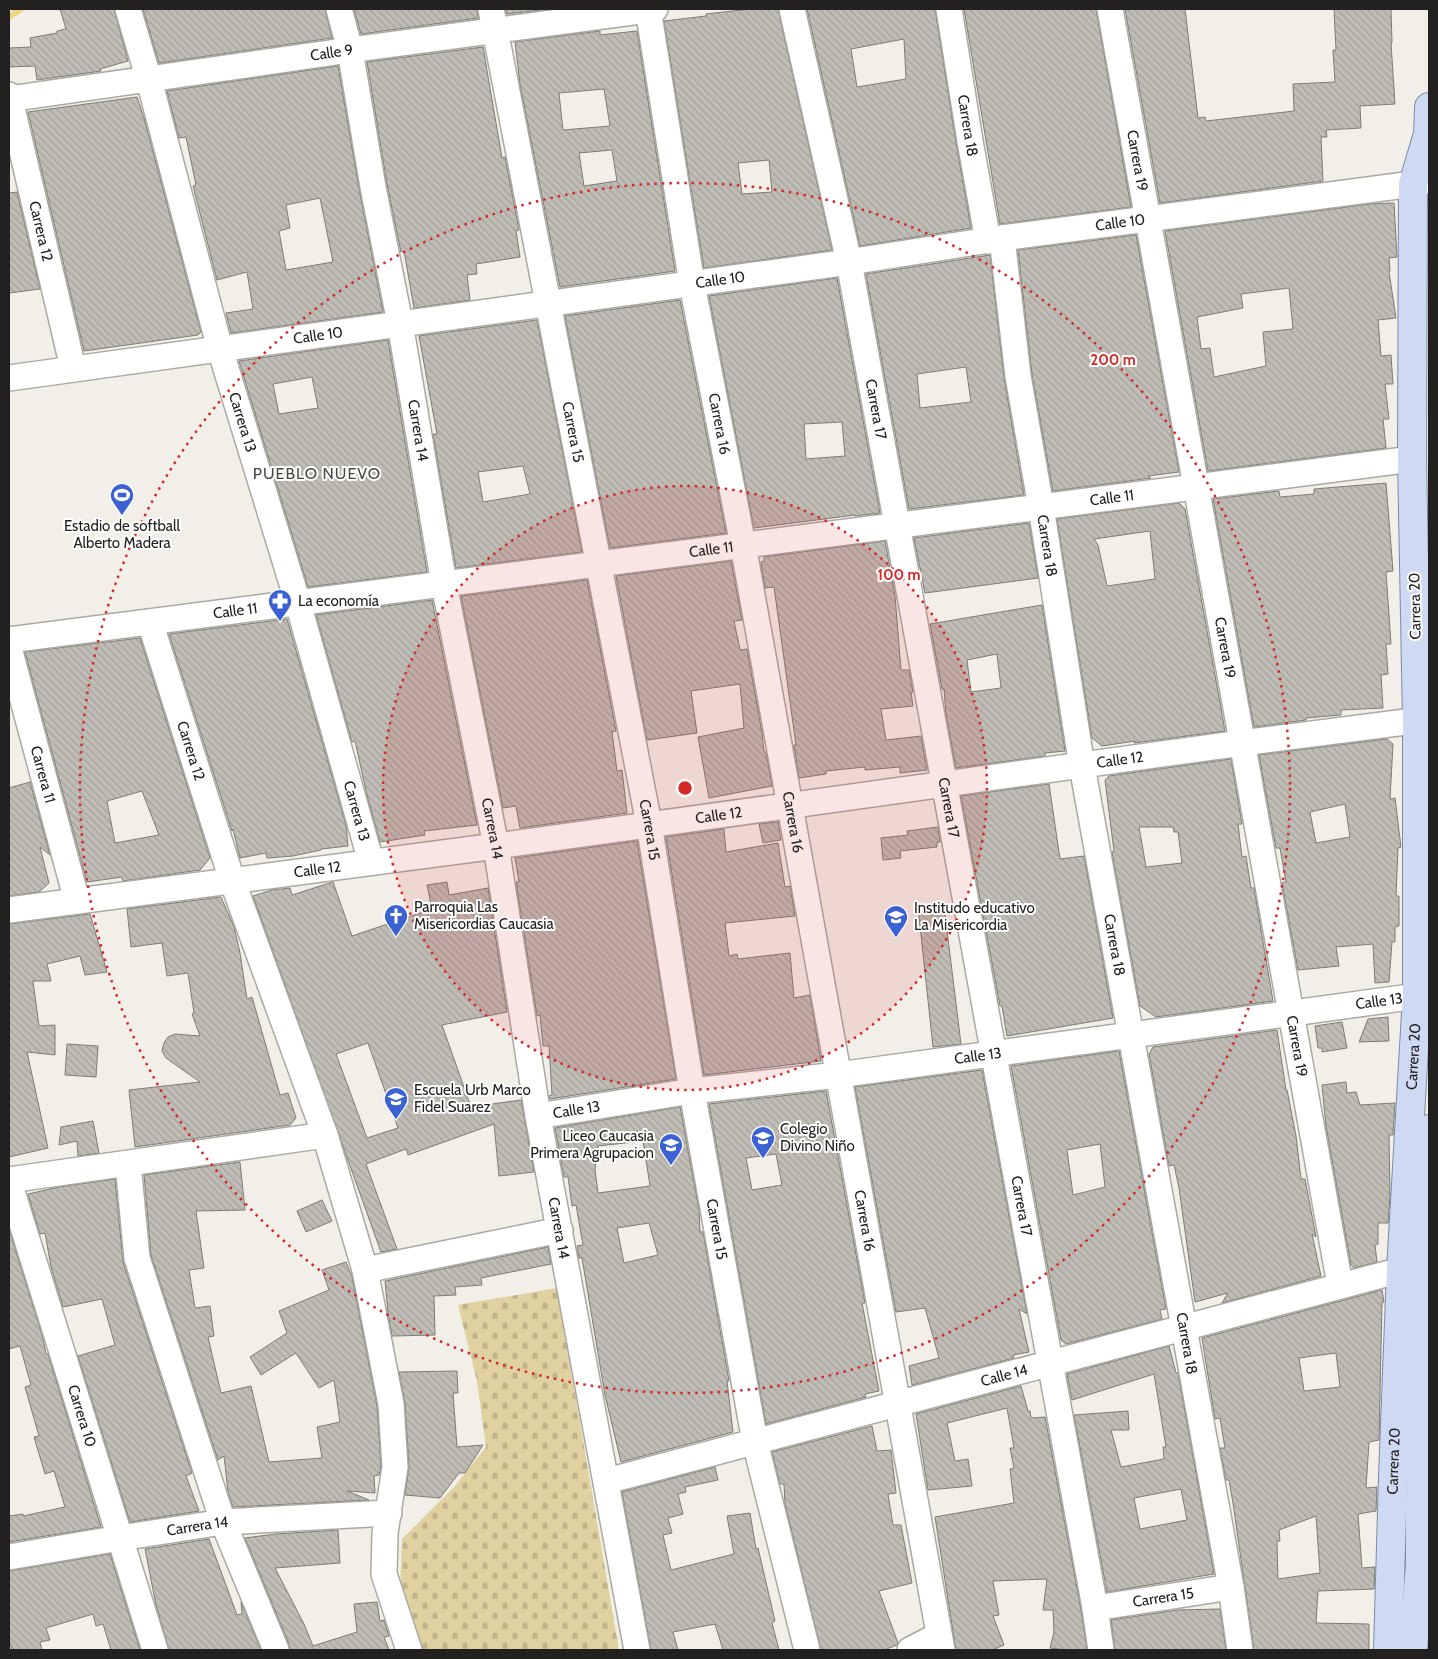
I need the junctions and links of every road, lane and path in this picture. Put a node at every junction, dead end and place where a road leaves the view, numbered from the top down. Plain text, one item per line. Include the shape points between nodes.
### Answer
1 (128, 9) edge
2 (339, 9) edge
3 (650, 9) edge
4 (792, 9) edge
5 (949, 9) edge
6 (1110, 9) edge
7 (493, 20) edge
8 (350, 50) junction
9 (149, 80) junction
10 (9, 95) edge
11 (9, 99) edge
12 (1429, 107) edge
13 (1429, 135) edge
14 (1421, 182) edge
15 (1148, 219) junction
16 (995, 239) junction
17 (849, 262) junction
18 (692, 284) junction
19 (547, 304) junction
20 (400, 323) junction
21 (220, 349) junction
22 (73, 368) junction
23 (9, 378) edge
24 (1412, 459) junction
25 (1196, 486) junction
26 (1041, 507) junction
27 (897, 526) junction
28 (743, 546) junction
29 (598, 564) junction
30 (444, 584) junction
31 (298, 603) junction
32 (150, 622) junction
33 (9, 640) edge
34 (9, 648) edge
35 (1423, 720) edge
36 (1242, 743) junction
37 (1082, 766) junction
38 (944, 784) junction
39 (790, 805) junction
40 (649, 824) junction
41 (496, 846) junction
42 (371, 862) junction
43 (232, 880) junction
44 (77, 901) junction
45 (9, 910) edge
46 (1417, 996) junction
47 (1291, 1012) junction
48 (1130, 1036) junction
49 (994, 1054) junction
50 (838, 1075) junction
51 (692, 1091) junction
52 (538, 1116) junction
53 (1429, 1129) edge
54 (325, 1135) junction
55 (128, 1164) junction
56 (9, 1181) edge
57 (560, 1230) junction
58 (19, 1249) edge
59 (365, 1270) junction
60 (1401, 1270) junction
61 (1340, 1285) junction
62 (1184, 1328) junction
63 (1050, 1363) junction
64 (898, 1404) junction
65 (755, 1442) junction
66 (607, 1481) junction
67 (389, 1513) junction
68 (223, 1522) junction
69 (120, 1538) junction
70 (9, 1557) edge
71 (1391, 1565) junction
72 (1424, 1565) edge
73 (1231, 1587) junction
74 (1412, 1592) edge
75 (1095, 1608) junction
76 (941, 1643) edge
77 (155, 1650) edge
78 (276, 1650) edge
79 (409, 1650) edge
80 (637, 1650) edge
81 (807, 1650) edge
82 (910, 1650) edge
83 (1101, 1650) edge
84 (1240, 1650) edge
85 (1388, 1650) edge
86 (1413, 1650) edge

1 - 9 street, Carrera 13
2 - 8 street, Carrera 14
3 - 7 street, Calle 9
3 - 18 street, Carrera 16
4 - 17 street, Carrera 17
5 - 16 street, Carrera 18 via 970,141
6 - 15 street, Carrera 19
7 - 8 street, Calle 9
7 - 19 street, Carrera 15
8 - 9 street, Calle 9
8 - 20 street, Carrera 14
9 - 11 street, Calle 9
9 - 21 street, Carrera 13
10 - 11 street, Carrera 12
11 - 22 street, Carrera 12
12 - 13 main road, Carrera 20
13 - 14 main road, Carrera 20
14 - 15 street, Calle 10
14 - 24 main road, Carrera 20
15 - 16 street, Calle 10
15 - 25 street, Carrera 19
16 - 17 street, Calle 10
16 - 26 street, Carrera 18
17 - 18 street, Calle 10
17 - 27 street, Carrera 17
18 - 19 street, Calle 10
18 - 28 street, Carrera 16
19 - 20 street, Calle 10
19 - 29 street, Carrera 15
20 - 21 street, Calle 10
20 - 30 street, Carrera 14
21 - 22 street, Calle 10
21 - 31 street, Carrera 13
22 - 23 street, Calle 10
24 - 25 street, Calle 11
24 - 35 main road, Carrera 20
25 - 26 street, Calle 11
25 - 36 street, Carrera 19
26 - 27 street, Calle 11
26 - 37 street, Carrera 18
27 - 28 street, Calle 11
27 - 38 street, Carrera 17
28 - 29 street, Calle 11
28 - 39 street, Carrera 16
29 - 30 street, Calle 11
29 - 40 street, Carrera 15
30 - 31 street, Calle 11
30 - 41 street, Carrera 14
31 - 32 street, Calle 11
31 - 42 street, Carrera 13
32 - 33 street, Calle 11
32 - 43 street, Carrera 12
34 - 44 street, Carrera 11
35 - 36 street, Calle 12
35 - 46 main road, Carrera 20
36 - 37 street, Calle 12
36 - 47 street, Carrera 19
37 - 38 street, Calle 12
37 - 48 street, Carrera 18
38 - 39 street, Calle 12
38 - 49 street, Carrera 17
39 - 40 street, Calle 12
39 - 50 street, Carrera 16
40 - 41 street, Calle 12
40 - 51 street, Carrera 15
41 - 42 street, Calle 12
41 - 52 street, Carrera 14
42 - 43 street, Calle 12
43 - 44 street, Calle 12
43 - 54 street, Carrera 12
44 - 45 street, Calle 12
46 - 47 street, Calle 13
46 - 60 main road, Carrera 20
47 - 48 street, Calle 13
47 - 61 street, Carrera 19
48 - 49 street, Calle 13
48 - 62 street, Carrera 18
49 - 50 street, Calle 13
49 - 63 street, Carrera 17
50 - 51 street, Calle 13
50 - 64 street, Carrera 16
51 - 52 street, Calle 13
51 - 65 street, Carrera 15
52 - 57 street, Carrera 14
53 - 72 main road, Carrera 20 via 1420,1503
54 - 55 street
54 - 59 street, Carrera 12
55 - 56 street
55 - 68 street via 138,1258
56 - 58 street, Carrera 10
57 - 59 street
57 - 66 street, Carrera 14
58 - 69 street, Carrera 10
59 - 67 street, Carrera 12 via 391,1404 396,1467
60 - 61 street, Calle 14
60 - 71 main road, Carrera 20
61 - 62 street, Calle 14
62 - 63 street, Calle 14
62 - 73 street, Carrera 18
63 - 64 street, Calle 14
63 - 75 street, Carrera 17
64 - 65 street, Calle 14
64 - 76 street, Carrera 16
65 - 66 street, Calle 14
65 - 81 street, Carrera 15
66 - 80 street, Carrera 14
67 - 68 street, Carrera 14
67 - 79 street, Carrera 12 via 384,1574
68 - 69 street, Carrera 14
68 - 78 street
69 - 70 street, Carrera 14
69 - 77 street, Carrera 10
71 - 72 street
71 - 74 main road, Carrera 20
72 - 74 main road, Carrera 20
73 - 75 street, Carrera 15
73 - 84 street, Carrera 18
74 - 85 main road, Carrera 20
74 - 86 main road, Carrera 20
75 - 83 street, Carrera 17
76 - 82 street

